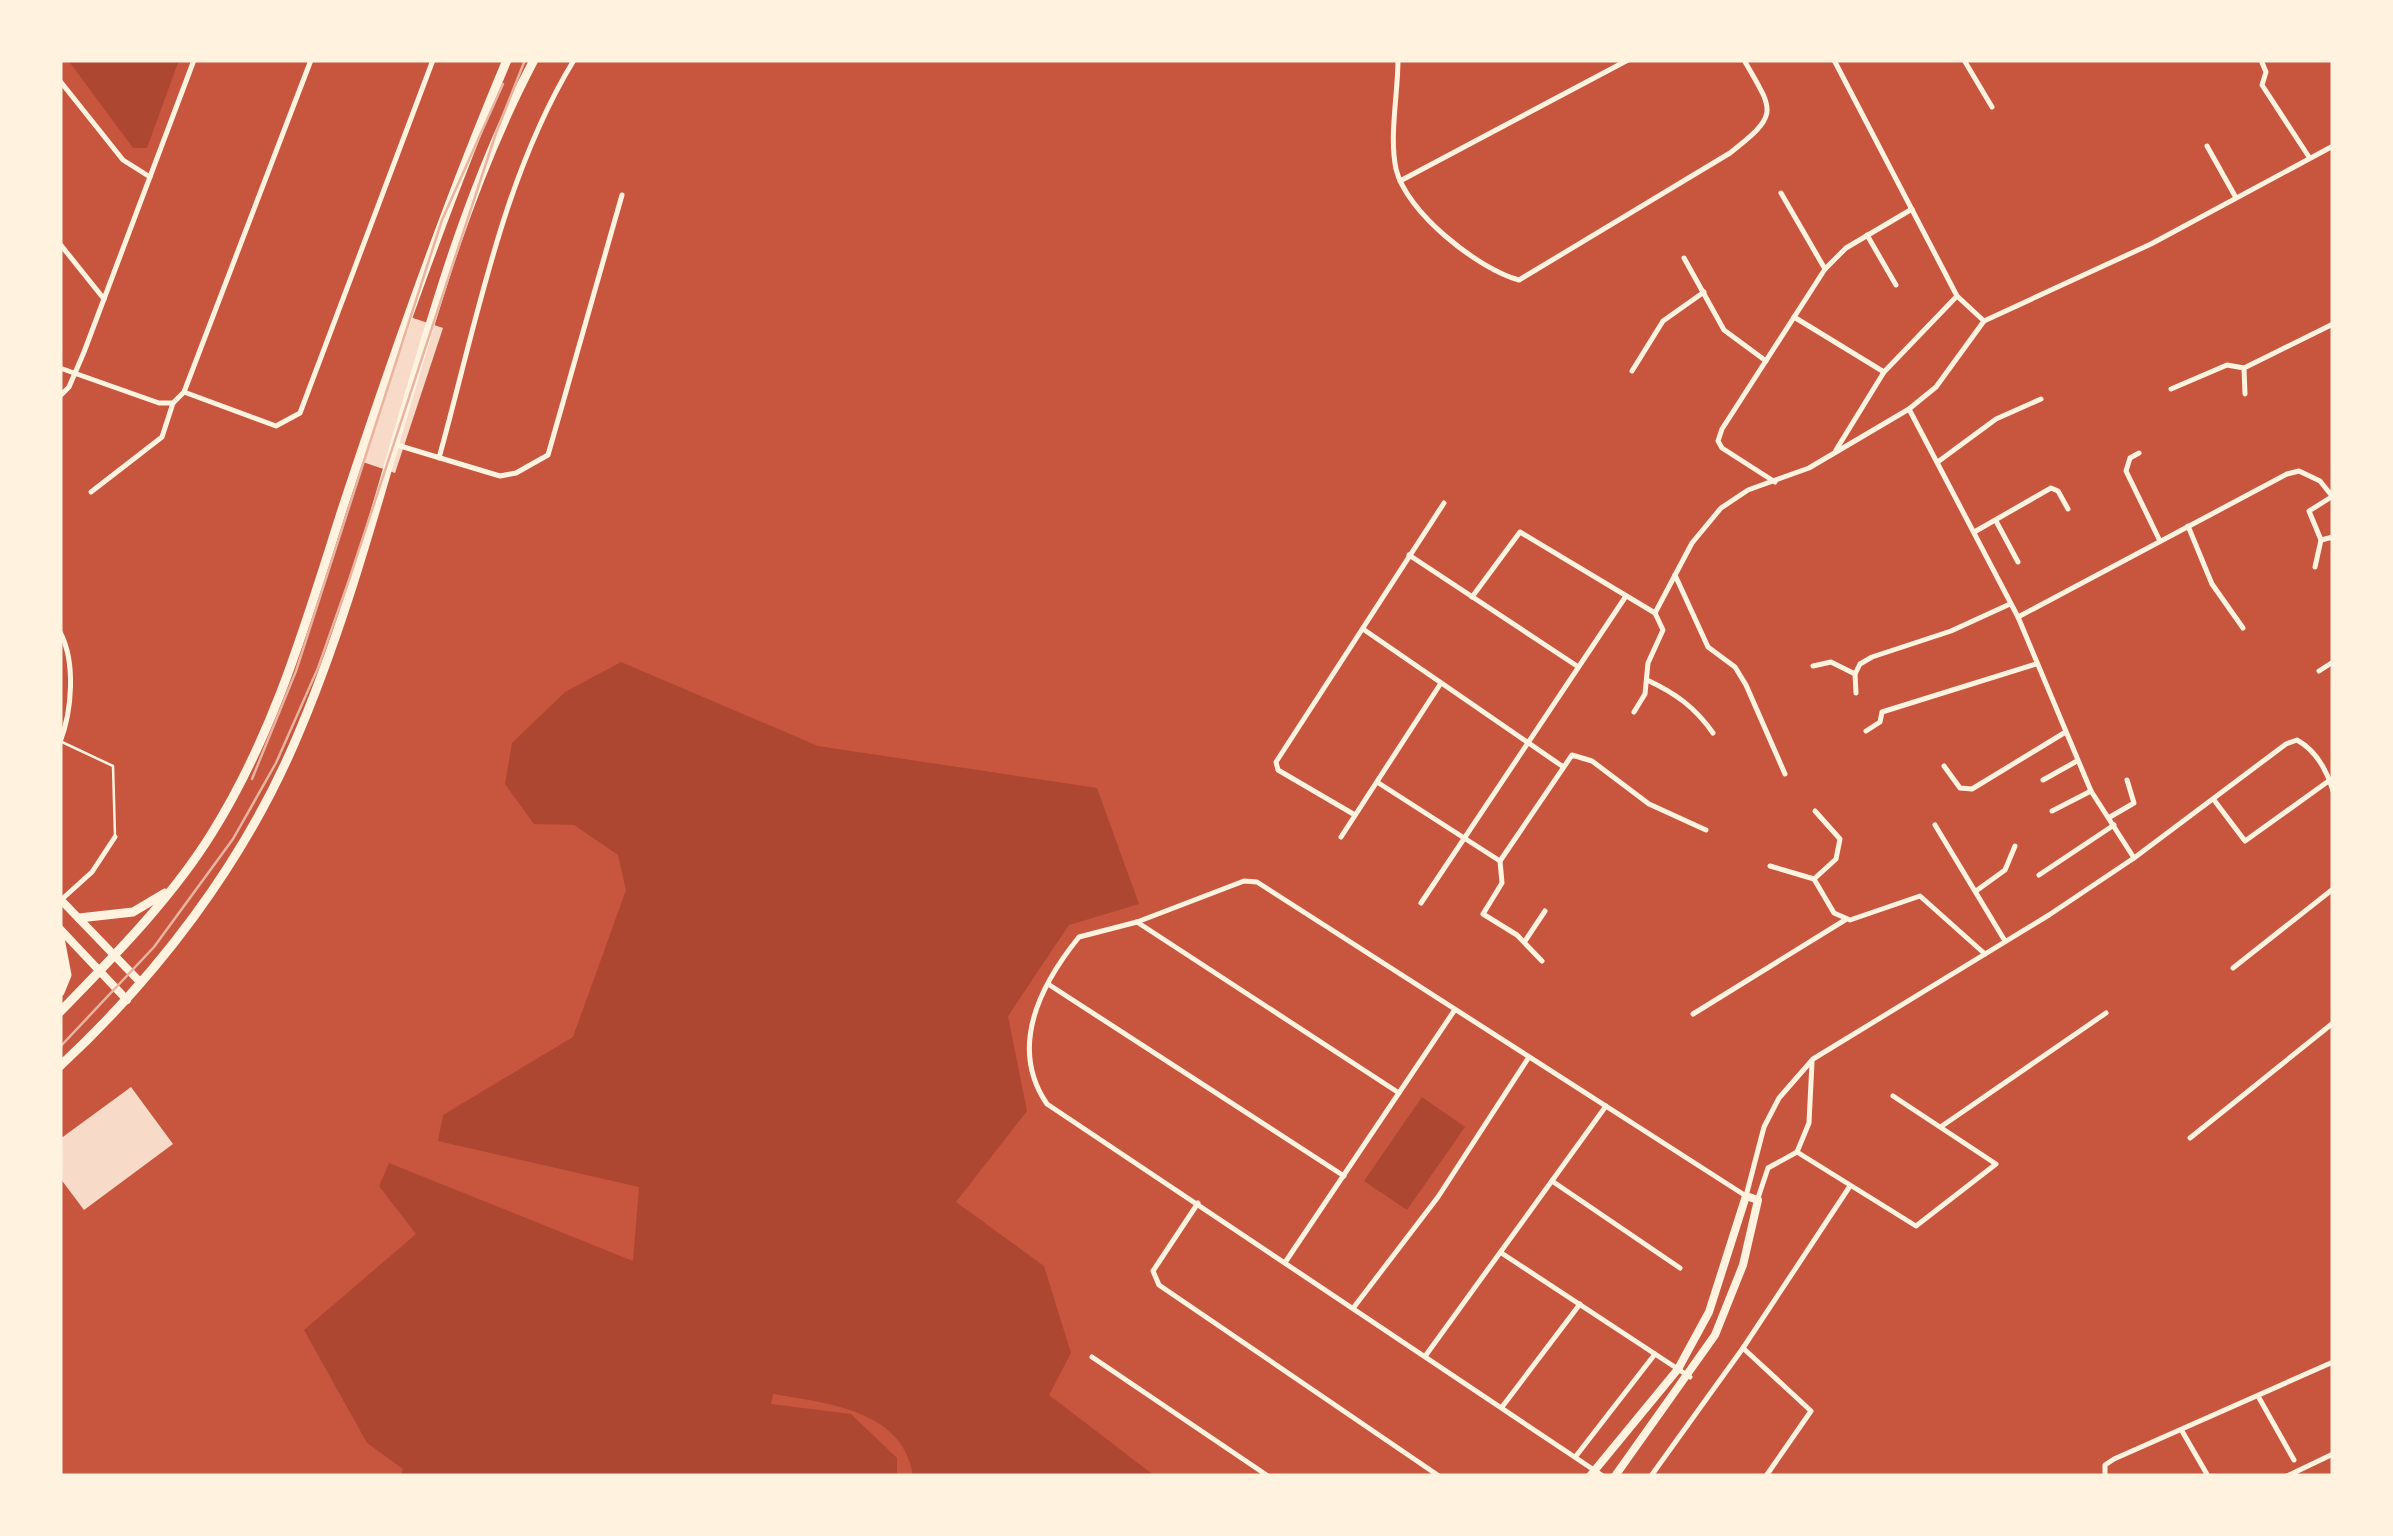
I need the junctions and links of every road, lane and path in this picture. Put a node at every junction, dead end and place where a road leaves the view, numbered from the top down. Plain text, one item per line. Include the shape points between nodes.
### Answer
1 (194, 60) edge
2 (311, 60) edge
3 (433, 60) edge
4 (507, 60) edge
5 (534, 60) edge
6 (574, 60) edge
7 (1398, 60) edge
8 (1628, 60) edge
9 (1744, 60) edge
10 (1835, 60) edge
11 (1964, 60) edge
12 (2261, 60) edge
13 (60, 81) edge
14 (1992, 107) dead end
15 (2207, 146) dead end
16 (2333, 146) edge
17 (2309, 157) junction
18 (150, 177) junction
19 (1400, 181) junction
20 (622, 194) dead end
21 (1781, 194) dead end
22 (2236, 197) junction
23 (1912, 209) junction
24 (1866, 235) junction
25 (60, 244) edge
26 (1684, 258) dead end
27 (1825, 270) junction
28 (1896, 285) dead end
29 (1704, 292) junction
30 (1957, 296) junction
31 (104, 299) junction
32 (1794, 316) junction
33 (1984, 321) junction
34 (2333, 324) edge
35 (1766, 361) junction
36 (60, 368) edge
37 (2244, 368) junction
38 (1632, 371) dead end
39 (1884, 372) junction
40 (75, 374) junction
41 (2171, 389) dead end
42 (184, 392) junction
43 (2245, 394) dead end
44 (60, 396) edge
45 (2041, 398) dead end
46 (172, 403) junction
47 (1909, 408) junction
48 (396, 445) junction
49 (1836, 450) junction
50 (2139, 453) dead end
51 (439, 458) junction
52 (1939, 459) junction
53 (1775, 482) junction
54 (91, 492) dead end
55 (2333, 496) edge
56 (1444, 503) dead end
57 (2068, 510) dead end
58 (1986, 526) junction
59 (2188, 526) junction
60 (2333, 537) edge
61 (2160, 539) junction
62 (2321, 540) junction
63 (1409, 555) junction
64 (2018, 562) dead end
65 (2315, 567) dead end
66 (1675, 575) junction
67 (1626, 596) junction
68 (1472, 597) junction
69 (2010, 604) junction
70 (1655, 613) junction
71 (2018, 617) junction
72 (2243, 628) dead end
73 (1363, 629) junction
74 (60, 632) edge
75 (2333, 662) edge
76 (2036, 664) junction
77 (1578, 666) junction
78 (1813, 666) dead end
79 (2319, 671) dead end
80 (1855, 674) junction
81 (1646, 680) junction
82 (1441, 683) junction
83 (1856, 693) dead end
84 (1634, 712) dead end
85 (1866, 730) dead end
86 (1713, 733) dead end
87 (2064, 733) junction
88 (60, 742) edge
89 (1526, 742) junction
90 (2076, 761) junction
91 (1562, 766) junction
92 (1944, 766) dead end
93 (2330, 767) edge
94 (1784, 774) dead end
95 (2043, 780) dead end
96 (2127, 780) dead end
97 (2330, 780) junction
98 (1377, 782) junction
99 (2091, 791) junction
100 (2333, 791) edge
101 (2214, 800) junction
102 (1814, 811) dead end
103 (2052, 811) dead end
104 (1355, 816) junction
105 (2110, 817) junction
106 (2114, 825) junction
107 (1935, 826) dead end
108 (1706, 830) dead end
109 (1464, 836) junction
110 (114, 837) joint
111 (1341, 838) dead end
112 (2015, 846) dead end
113 (2134, 858) junction
114 (1500, 861) junction
115 (1770, 866) dead end
116 (2039, 875) dead end
117 (1814, 879) junction
118 (175, 888) junction
119 (2333, 889) edge
120 (1976, 890) junction
121 (61, 900) edge
122 (1421, 903) dead end
123 (1545, 910) dead end
124 (79, 918) junction
125 (1845, 920) junction
126 (1137, 922) junction
127 (60, 928) edge
128 (60, 938) edge
129 (1524, 941) junction
130 (2005, 942) junction
131 (114, 954) junction
132 (1985, 954) junction
133 (1542, 961) dead end
134 (2233, 968) dead end
135 (100, 970) junction
136 (141, 983) junction
137 (1048, 984) junction
138 (60, 992) edge
139 (128, 1000) junction
140 (1455, 1010) junction
141 (60, 1012) edge
142 (2106, 1013) dead end
143 (1693, 1014) dead end
144 (2333, 1024) edge
145 (1529, 1057) junction
146 (1813, 1059) junction
147 (60, 1066) edge
148 (1400, 1093) junction
149 (1893, 1096) dead end
150 (1606, 1106) junction
151 (1942, 1126) junction
152 (2190, 1138) dead end
153 (1797, 1152) junction
154 (1344, 1176) junction
155 (1552, 1182) junction
156 (1850, 1186) junction
157 (1746, 1196) junction
158 (1758, 1200) junction
159 (1198, 1204) junction
160 (1503, 1254) junction
161 (1286, 1262) junction
162 (1680, 1268) dead end
163 (1580, 1304) junction
164 (1354, 1307) junction
165 (1744, 1348) junction
166 (1655, 1354) junction
167 (1426, 1356) junction
168 (1092, 1357) dead end
169 (2333, 1362) edge
170 (1678, 1369) junction
171 (1690, 1377) junction
172 (2258, 1396) junction
173 (1502, 1407) junction
174 (2182, 1431) junction
175 (2333, 1454) edge
176 (1576, 1456) junction
177 (2294, 1460) dead end
178 (1252, 1466) junction
179 (1596, 1474) edge
180 (2104, 1475) edge
181 (1245, 1476) edge
182 (1268, 1476) edge
183 (1439, 1476) edge
184 (1615, 1476) edge
185 (1652, 1476) edge
186 (1766, 1476) edge
187 (2208, 1476) edge
188 (2287, 1476) edge

1 - 18 street
2 - 42 street
3 - 42 street via 300,413 276,426
4 - 118 highway via 450,201 286,685 211,835
5 - 48 highway via 489,155
6 - 51 street via 546,105 516,177
7 - 19 street
8 - 19 street
9 - 19 street via 1771,107 1757,132 1519,280 1448,238
10 - 23 street
11 - 14 street
12 - 17 street via 2262,85
13 - 18 street via 123,160
15 - 22 street
16 - 17 street
17 - 22 street
18 - 31 street
20 - 51 street via 552,449 507,475
21 - 27 street
22 - 33 street
23 - 24 street
23 - 30 street
24 - 27 street
24 - 28 street
25 - 31 street
26 - 29 street
27 - 32 street
29 - 35 street via 1724,330
29 - 38 street via 1663,321
30 - 33 street
30 - 39 street
31 - 40 street
32 - 35 street
32 - 39 street
33 - 47 street via 1936,386
34 - 37 street
35 - 53 street via 1718,441
36 - 40 street
37 - 41 street via 2227,365
37 - 43 street
39 - 49 street
40 - 44 street
40 - 46 street
42 - 46 street
45 - 52 street via 1996,419
46 - 54 street via 162,437
47 - 49 street
47 - 52 street
48 - 51 street
48 - 136 highway via 294,746 227,867
49 - 53 street
50 - 61 street via 2126,470
52 - 58 street
53 - 66 street via 1721,508
55 - 59 street via 2299,470
55 - 62 street via 2309,512
56 - 63 street
57 - 58 street via 2051,488
58 - 64 street
58 - 69 street
59 - 61 street
59 - 72 street via 2212,584
60 - 62 street
61 - 71 street
62 - 65 street
63 - 68 street
63 - 73 street
66 - 70 street
66 - 94 street via 1708,647 1735,667 1746,686
67 - 68 street via 1520,532
67 - 70 street
67 - 77 street
68 - 77 street
69 - 71 street
69 - 80 street via 1872,657
70 - 81 street via 1663,630
71 - 76 street
73 - 82 street
73 - 104 street via 1276,762 1278,770
74 - 88 street via 69,653
75 - 79 street
76 - 85 street via 1882,712 1880,722
76 - 87 street
77 - 89 street
78 - 80 street via 1831,662
80 - 83 street
81 - 84 street
81 - 86 street via 1676,694
82 - 89 street
82 - 98 street
87 - 90 street
87 - 92 street via 1972,789 1960,788
88 - 110 lane via 113,766
89 - 91 street
89 - 109 street
90 - 95 street
90 - 99 street
91 - 108 street via 1580,755 1650,804
91 - 114 street
93 - 97 street
93 - 101 street via 2302,742 2291,741
96 - 105 street via 2134,803
97 - 100 street
97 - 101 street via 2244,841
98 - 104 street
98 - 109 street
99 - 103 street
99 - 105 street
101 - 113 street
102 - 117 street via 1840,847
104 - 111 street
105 - 106 street
106 - 113 street
106 - 116 street
107 - 120 street
109 - 114 street
109 - 122 street
110 - 121 street via 92,872
112 - 120 street via 2006,870
113 - 130 street
114 - 129 street via 1502,882 1484,914
115 - 117 street
117 - 125 street
118 - 124 highway via 133,912
118 - 131 highway
119 - 134 street
120 - 130 street
121 - 124 street
123 - 129 street
124 - 131 street
125 - 132 street via 1920,896
125 - 143 street
126 - 137 street via 1079,937
126 - 140 street via 1244,881 1257,882
126 - 148 street
127 - 135 street
128 - 138 highway via 67,975
129 - 133 street
130 - 132 street
131 - 135 highway
131 - 136 street
132 - 146 street
135 - 139 street
135 - 141 highway
136 - 139 highway
137 - 154 street
137 - 159 street via 1028,1025 1038,1091 1047,1104
139 - 147 highway
140 - 145 street
140 - 148 street
142 - 151 street
144 - 152 street
145 - 150 street
145 - 164 street via 1454,1173
146 - 153 street via 1810,1123
146 - 157 street via 1764,1127
148 - 154 street
149 - 151 street
150 - 155 street
150 - 157 street
151 - 156 street via 1996,1164 1916,1226
153 - 156 street
153 - 158 street via 1768,1168
154 - 161 street
155 - 160 street
155 - 162 street
156 - 165 street
157 - 158 street
157 - 170 street via 1709,1312
158 - 171 street via 1730,1303
159 - 161 street
159 - 183 street via 1161,1254 1154,1270 1160,1285
160 - 163 street
160 - 167 street
161 - 164 street
163 - 166 street
163 - 173 street
164 - 167 street
165 - 185 street
165 - 186 street via 1811,1411
166 - 170 street
166 - 176 street
167 - 173 street
168 - 178 street
169 - 172 street
170 - 171 street
170 - 179 street
171 - 184 street
172 - 174 street
172 - 177 street
173 - 176 street
174 - 180 street via 2114,1459
174 - 187 street
175 - 188 street
176 - 179 street
178 - 181 street
178 - 182 street

